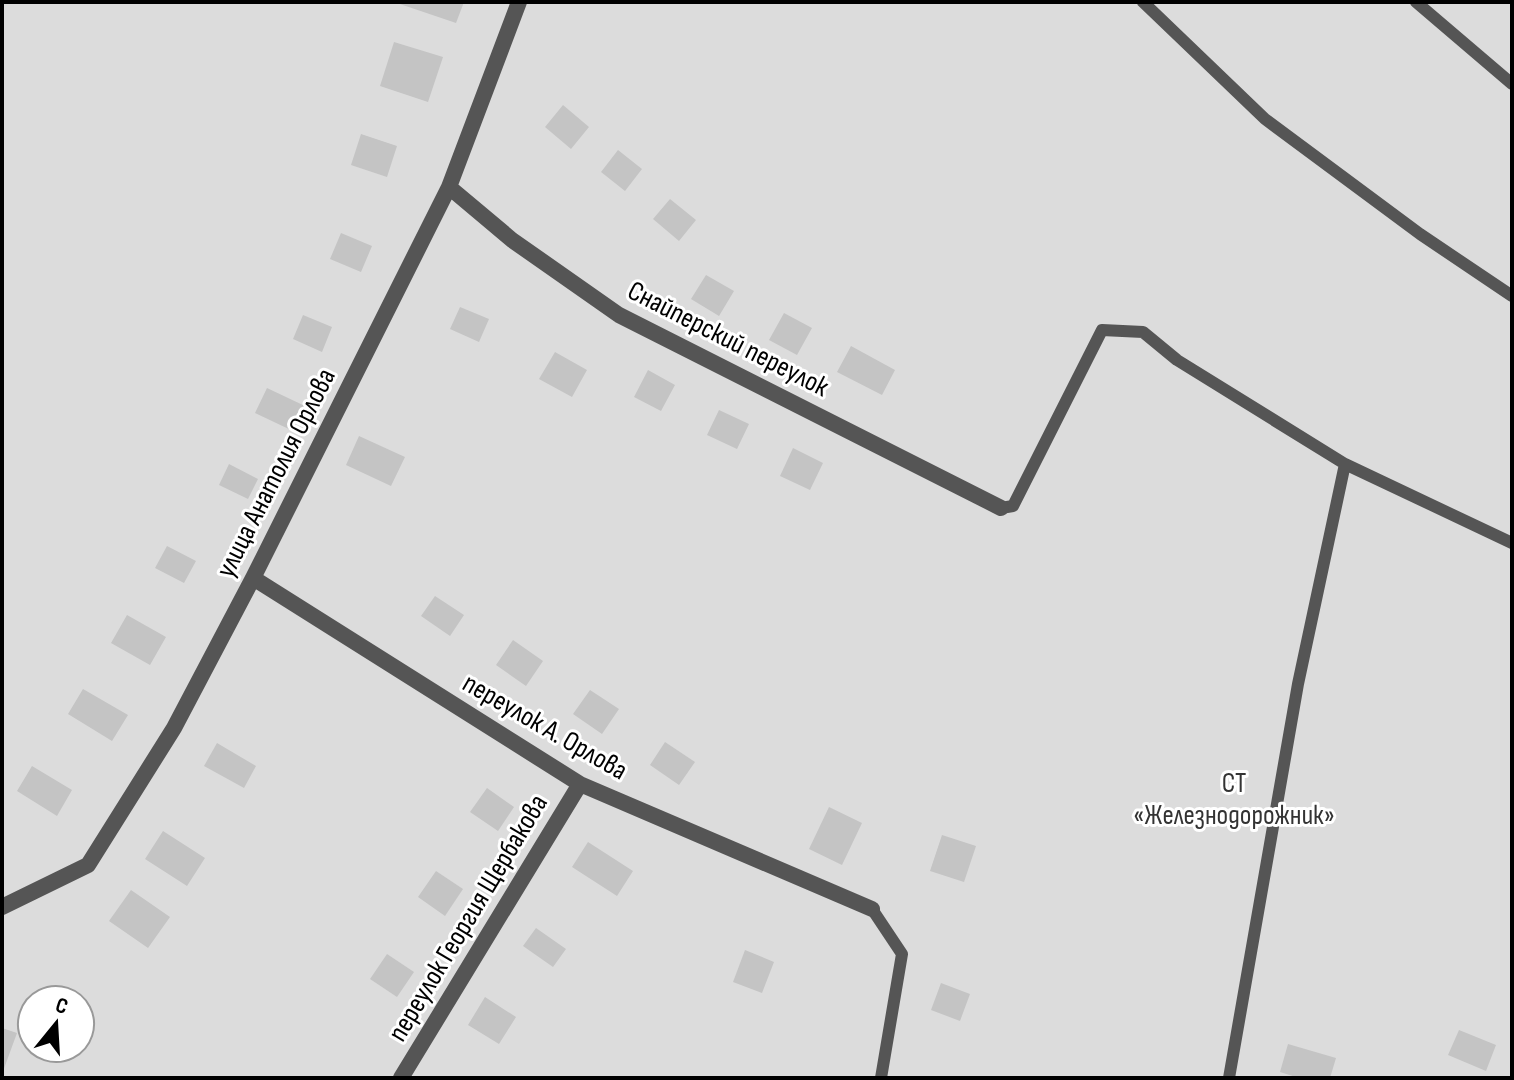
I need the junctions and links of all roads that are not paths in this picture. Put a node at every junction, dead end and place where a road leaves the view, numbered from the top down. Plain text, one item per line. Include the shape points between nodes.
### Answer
1 (519, 2) edge
2 (1143, 2) edge
3 (1416, 2) edge
4 (1512, 84) edge
5 (449, 187) junction
6 (1512, 296) edge
7 (1345, 464) junction
8 (1001, 508) joint
9 (1512, 543) edge
10 (253, 578) junction
11 (580, 784) junction
12 (2, 907) edge
13 (872, 909) joint
14 (401, 1078) edge
15 (881, 1078) edge
16 (1229, 1078) edge

1 - 5 street, улица Анатолия Орлова
2 - 6 lane via 1265,119
3 - 4 lane
5 - 8 street, Снайперский переулок via 512,240 619,315
5 - 10 street, улица Анатолия Орлова
7 - 8 lane via 1177,360 1143,332 1102,330 1013,506
7 - 9 lane
7 - 16 lane via 1298,684
10 - 11 street, переулок А. Орлова
10 - 12 street, улица Анатолия Орлова via 174,728 88,865
11 - 13 street, переулок А. Орлова
11 - 14 street, переулок Георгия Щербакова
13 - 15 lane via 902,954

